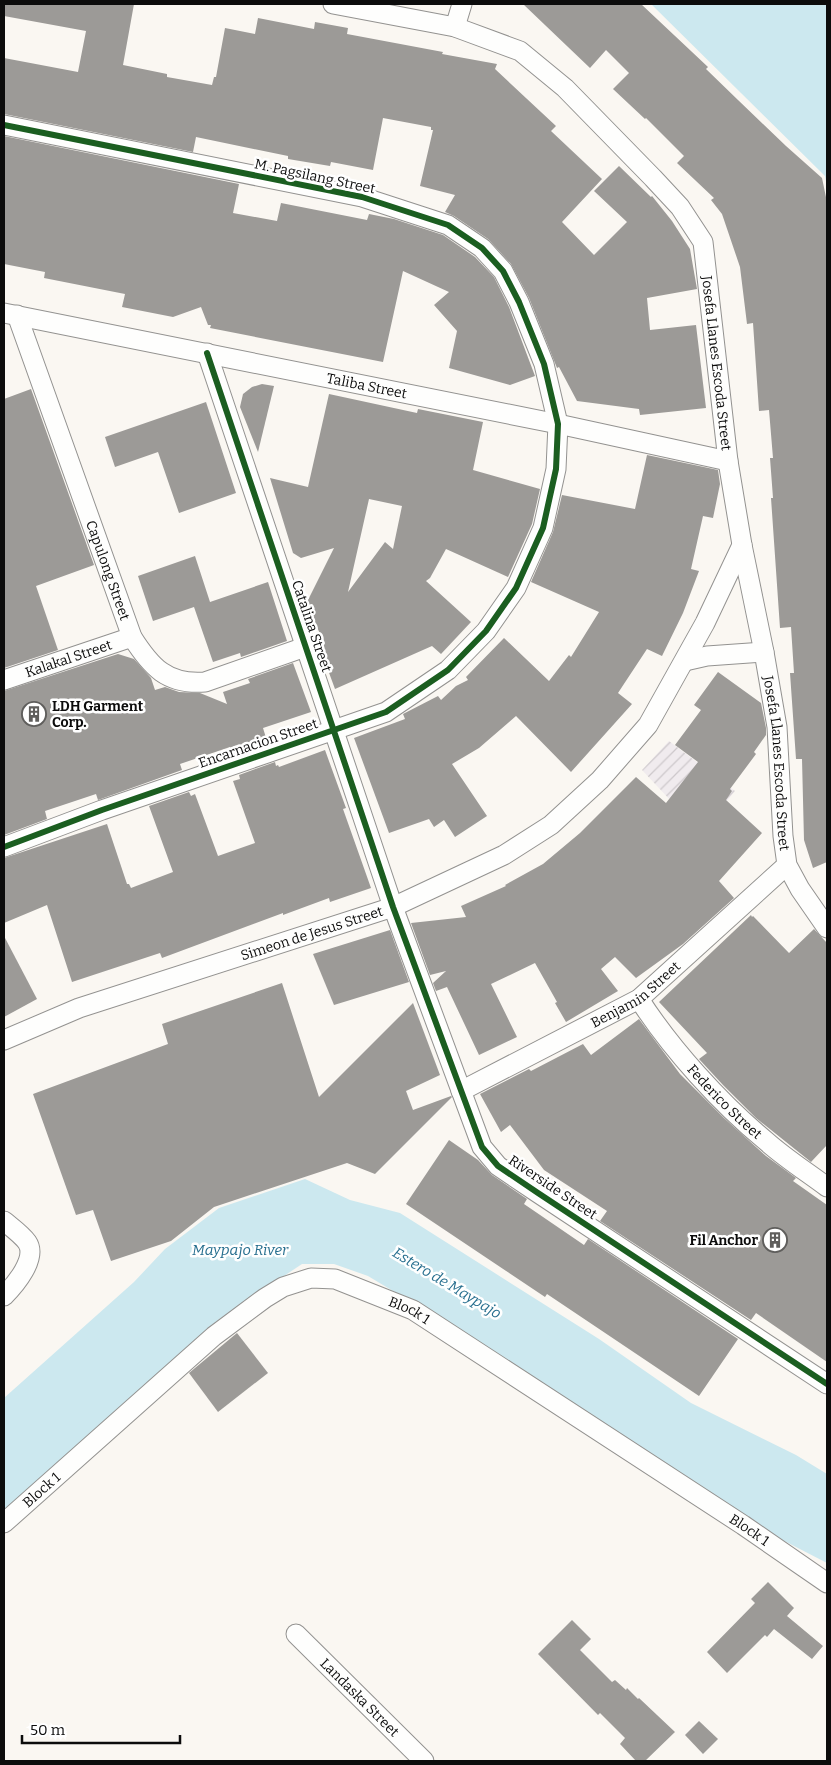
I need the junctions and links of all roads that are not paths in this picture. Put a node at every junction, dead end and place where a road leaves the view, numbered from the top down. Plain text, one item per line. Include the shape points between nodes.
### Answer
1 (333, 4) edge
2 (462, 4) edge
3 (455, 27) junction
4 (4, 125) edge
5 (10, 314) edge
6 (207, 353) junction
7 (558, 424) junction
8 (728, 461) junction
9 (742, 545) junction
10 (132, 637) junction
11 (305, 646) junction
12 (764, 652) junction
13 (685, 660) junction
14 (4, 680) edge
15 (334, 731) junction
16 (4, 846) edge
17 (787, 866) junction
18 (393, 908) junction
19 (827, 928) edge
20 (639, 999) junction
21 (4, 1040) edge
22 (461, 1091) junction
23 (827, 1187) edge
24 (4, 1221) edge
25 (4, 1296) edge
26 (827, 1384) edge
27 (4, 1522) edge
28 (827, 1583) edge
29 (296, 1634) dead end
30 (424, 1761) edge

1 - 3 street, Josefa Llanes Escoda Street
2 - 3 street
3 - 8 street, Josefa Llanes Escoda Street via 520,51 565,88 680,207 699,235 703,242
4 - 7 street, M. Pagsilang Street via 362,197 448,225 482,248 503,271 544,364
5 - 6 street, Taliba Street
5 - 10 street, Capulong Street
6 - 7 street, Taliba Street
6 - 11 street, Catalina Street
7 - 8 street, Taliba Street
7 - 15 street, Encarnacion Street via 556,469 543,528 516,588 486,631 448,670 386,712
8 - 9 street, Josefa Llanes Escoda Street
9 - 12 street, Josefa Llanes Escoda Street
9 - 13 street, Simeon de Jesus Street
10 - 11 street, Capulong Street via 160,672 190,684 205,682
10 - 14 street, Kalakal Street
11 - 15 street, Catalina Street
12 - 13 street
12 - 17 street, Josefa Llanes Escoda Street via 776,728 782,836
13 - 18 street, Simeon de Jesus Street via 648,725 600,780 551,825 504,855
15 - 16 street, Encarnacion Street
15 - 18 street, Catalina Street
17 - 19 street, Josefa Llanes Escoda Street
17 - 20 street, Benjamin Street
18 - 21 street, Simeon de Jesus Street via 79,1008
18 - 22 street, Riverside Street
20 - 22 street, Benjamin Street
20 - 23 street, Federico Street via 655,1024 716,1094 766,1141
22 - 26 street, Riverside Street via 482,1147 498,1166
24 - 25 street via 27,1242 31,1251 25,1270
27 - 28 street, Block 1 via 214,1336 265,1298 283,1287 311,1278 335,1279 420,1315
29 - 30 street, Landaska Street

